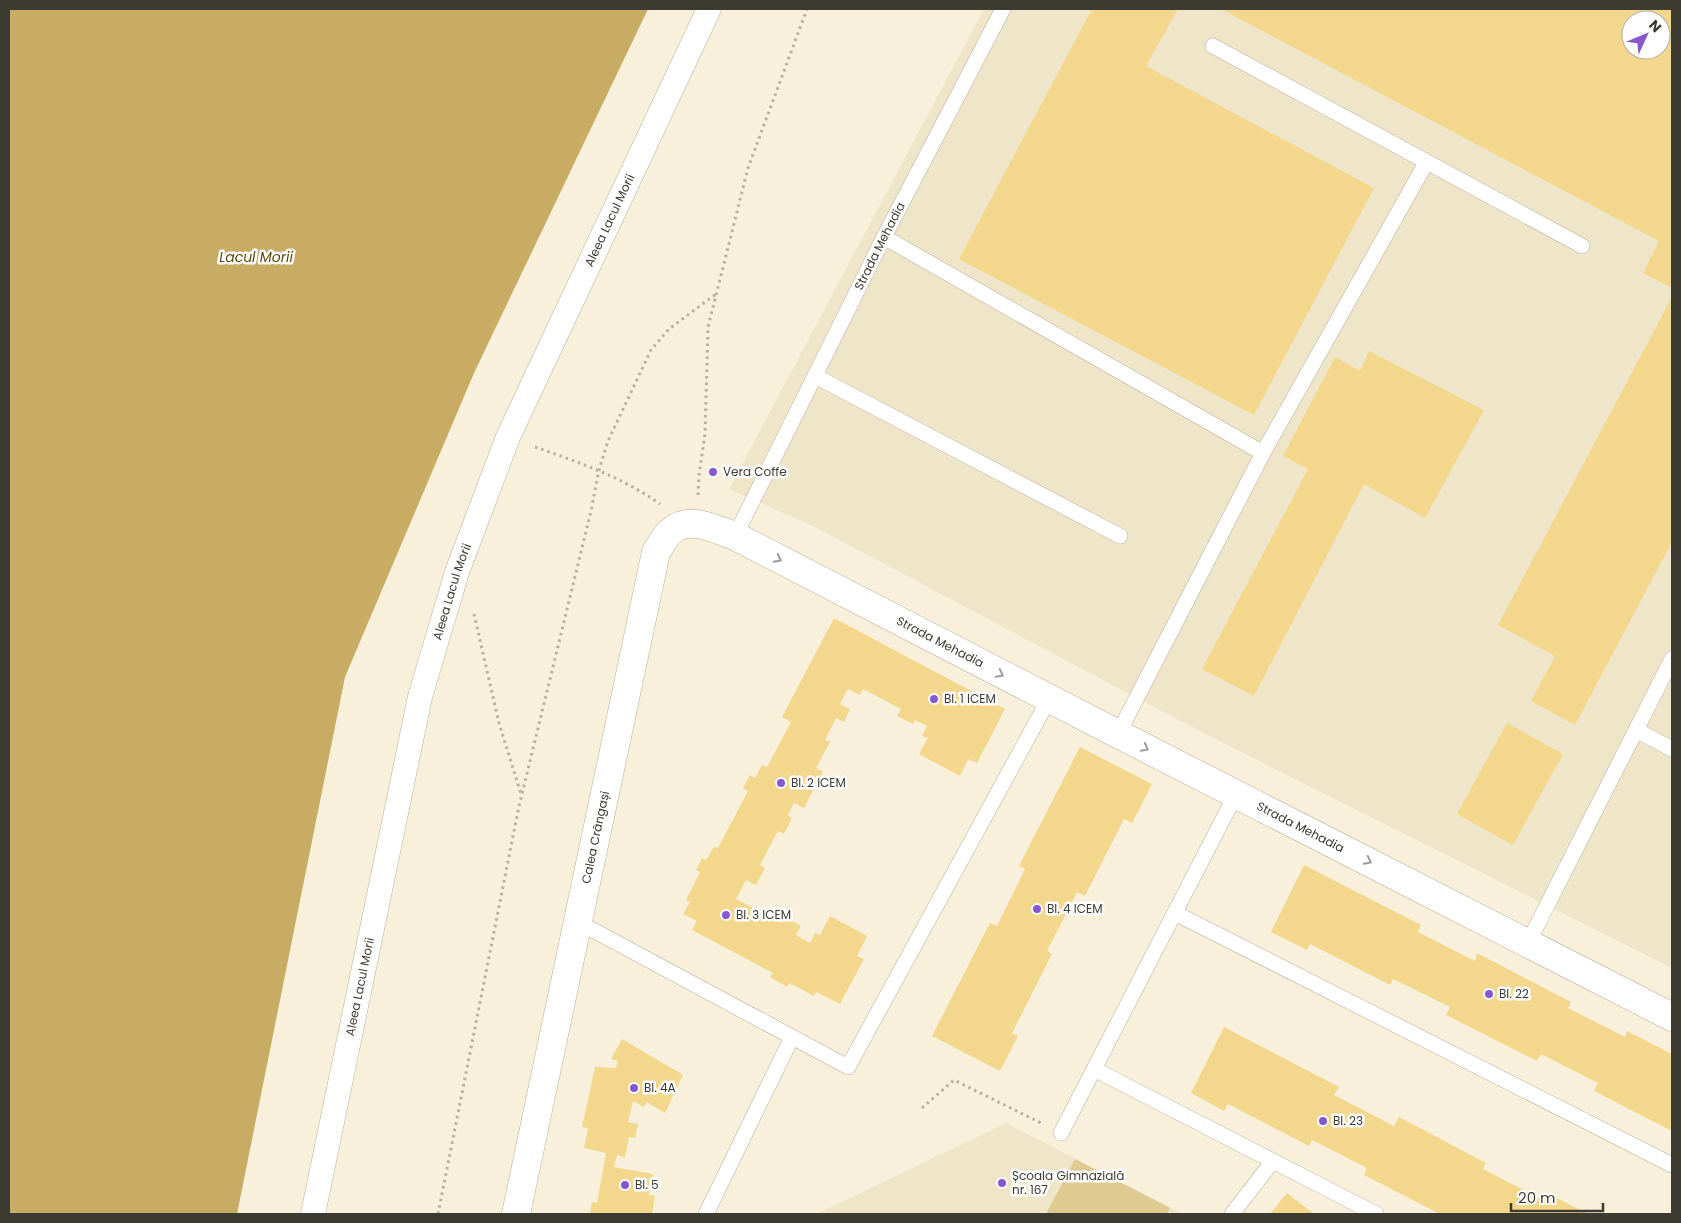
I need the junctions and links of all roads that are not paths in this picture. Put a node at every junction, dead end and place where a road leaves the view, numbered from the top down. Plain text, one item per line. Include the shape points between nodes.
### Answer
1 (709, 9) edge
2 (1003, 9) edge
3 (1213, 46) dead end
4 (1426, 163) junction
5 (884, 237) junction
6 (1582, 246) dead end
7 (815, 376) junction
8 (1263, 453) junction
9 (735, 536) junction
10 (1120, 536) dead end
11 (1672, 659) edge
12 (1049, 699) junction
13 (1636, 730) junction
14 (1118, 734) junction
15 (1672, 749) edge
16 (1236, 794) junction
17 (1175, 913) junction
18 (578, 922) junction
19 (1528, 943) junction
20 (1672, 1017) edge
21 (792, 1037) junction
22 (1094, 1069) junction
23 (1061, 1133) road end
24 (1273, 1161) junction
25 (1672, 1165) edge
26 (313, 1214) edge
27 (516, 1214) edge
28 (706, 1214) edge
29 (1232, 1214) edge
30 (1376, 1214) edge

1 - 26 street, Aleea Lacul Morii via 508,437 457,572 420,698
2 - 5 lane, Strada Mehadia
3 - 4 lane
4 - 6 lane
4 - 8 lane
5 - 7 lane, Strada Mehadia
5 - 8 lane
7 - 9 lane, Strada Mehadia
7 - 10 lane
8 - 14 lane
9 -> 12 street, Strada Mehadia
9 - 18 street, Calea Crângași via 698,524 670,532 656,552
11 - 13 lane
12 - 14 street, Strada Mehadia
12 - 21 lane via 848,1067
13 - 15 lane
13 - 19 lane
14 -> 16 street, Strada Mehadia
16 - 17 lane
16 -> 19 street, Strada Mehadia
17 - 22 lane
17 - 25 lane
18 - 21 lane
18 - 27 street, Calea Crângași
19 - 20 street, Strada Mehadia
21 - 28 lane
22 - 23 lane
22 - 24 lane
24 - 29 lane
24 - 30 lane

